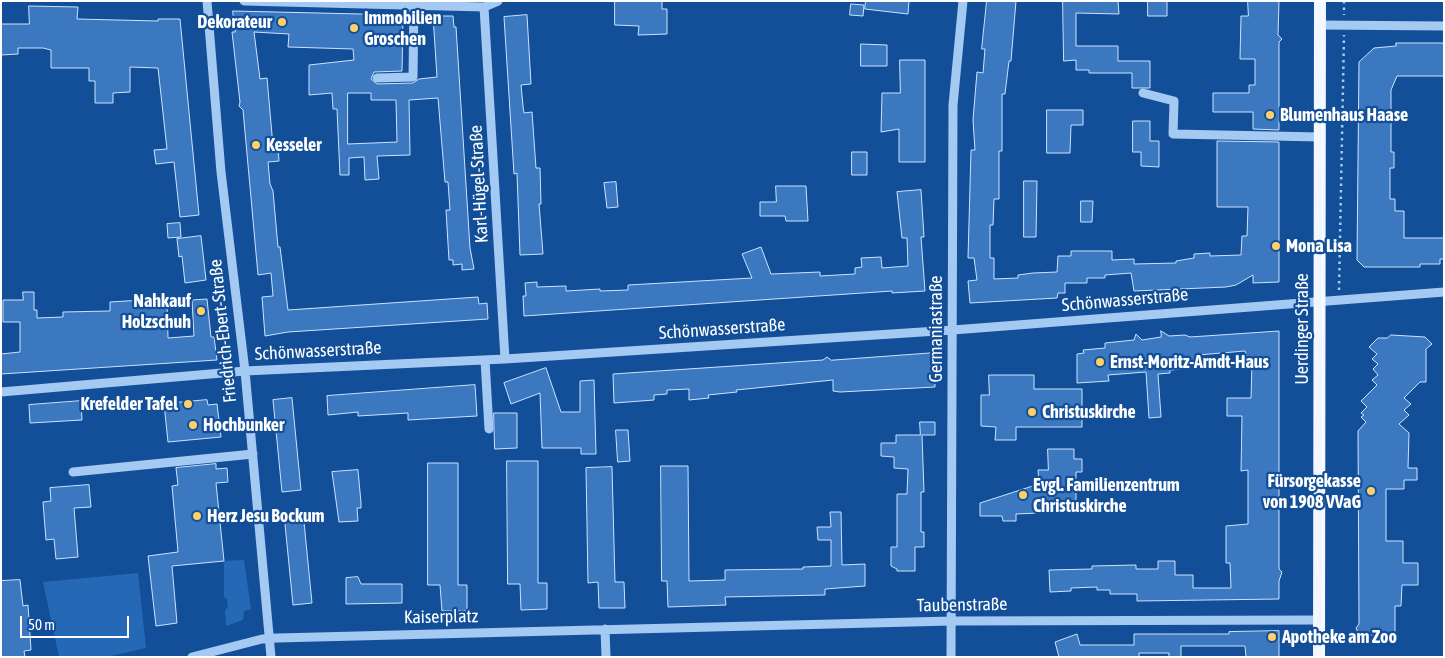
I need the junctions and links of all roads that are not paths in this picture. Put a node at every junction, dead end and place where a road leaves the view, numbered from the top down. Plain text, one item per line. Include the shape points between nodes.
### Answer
1 (207, 1) edge
2 (244, 1) edge
3 (498, 1) edge
4 (963, 1) edge
5 (1320, 1) edge
6 (414, 3) edge
7 (484, 7) junction
8 (1320, 26) junction
9 (1444, 26) edge
10 (377, 78) dead end
11 (1143, 94) dead end
12 (1320, 137) junction
13 (1444, 292) edge
14 (1320, 300) junction
15 (953, 330) junction
16 (505, 359) junction
17 (485, 360) junction
18 (245, 371) junction
19 (1, 392) edge
20 (489, 429) dead end
21 (252, 454) junction
22 (73, 472) dead end
23 (1320, 620) junction
24 (952, 621) junction
25 (605, 629) junction
26 (269, 638) junction
27 (192, 657) edge
28 (271, 657) edge
29 (606, 657) edge
30 (951, 657) edge
31 (1320, 657) edge

1 - 18 street, Friedrich-Ebert-Straße via 221,172
2 - 6 street
3 - 7 street
4 - 15 street, Germaniastraße via 953,105
5 - 8 main road, Uerdinger Straße
6 - 7 street
6 - 10 street via 412,77
7 - 16 street, Karl-Hügel-Straße
8 - 9 street
8 - 12 main road, Uerdinger Straße
11 - 12 street via 1174,101 1173,134
12 - 14 main road, Uerdinger Straße
13 - 14 street, Schönwasserstraße
14 - 15 street, Schönwasserstraße
14 - 23 main road, Uerdinger Straße
15 - 16 street, Schönwasserstraße
15 - 24 street, Germaniastraße
16 - 17 street, Schönwasserstraße
17 - 18 street, Schönwasserstraße
17 - 20 street
18 - 19 street, Schönwasserstraße
18 - 21 street, Friedrich-Ebert-Straße
21 - 22 street
21 - 26 street, Friedrich-Ebert-Straße
23 - 24 street, Taubenstraße
23 - 31 main road, Uerdinger Straße
24 - 25 street, Taubenstraße
24 - 30 street, Germaniastraße
25 - 26 street, Kaiserplatz
25 - 29 street
26 - 27 street
26 - 28 street

